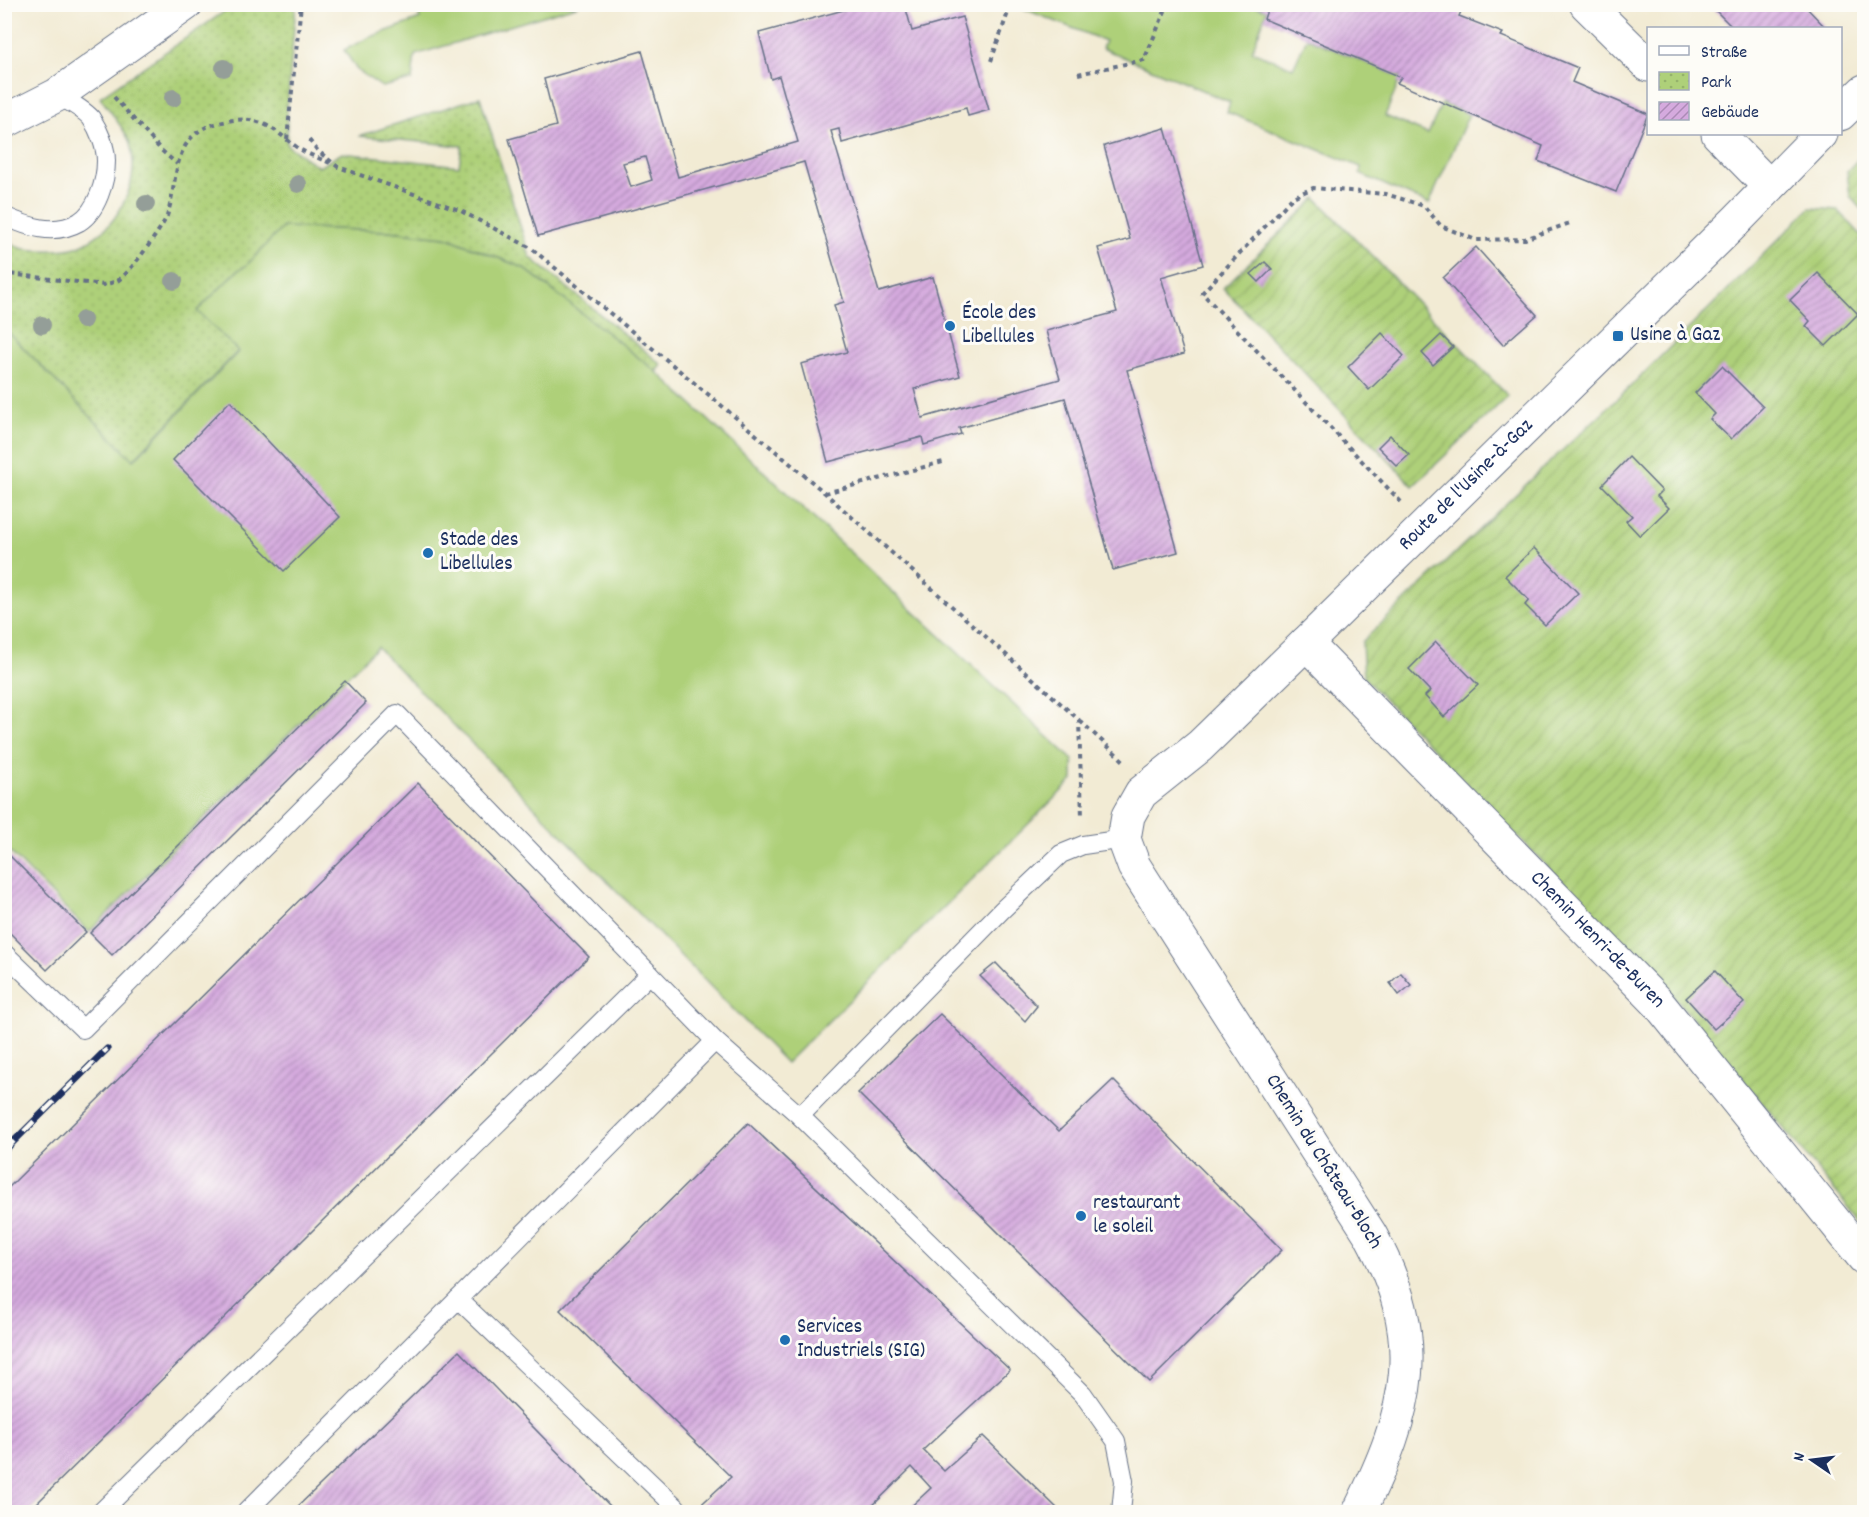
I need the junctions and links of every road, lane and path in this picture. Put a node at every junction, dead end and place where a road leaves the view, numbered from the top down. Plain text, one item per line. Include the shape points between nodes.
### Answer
1 (186, 4) edge
2 (301, 4) edge
3 (1011, 4) edge
4 (1168, 4) edge
5 (1586, 4) edge
6 (991, 61) dead end
7 (1647, 64) edge
8 (1078, 74) dead end
9 (1864, 91) edge
10 (112, 94) dead end
11 (57, 95) junction
12 (1842, 112) edge
13 (4, 122) edge
14 (1719, 135) edge
15 (1820, 135) edge
16 (287, 139) junction
17 (309, 140) dead end
18 (177, 164) junction
19 (338, 167) junction
20 (1769, 186) junction
21 (4, 216) edge
22 (1570, 223) dead end
23 (4, 269) edge
24 (943, 462) dead end
25 (825, 493) junction
26 (1405, 507) dead end
27 (1306, 643) junction
28 (1079, 720) junction
29 (1128, 764) dead end
30 (1124, 839) junction
31 (1083, 845) junction
32 (4, 952) edge
33 (650, 974) junction
34 (715, 1041) junction
35 (800, 1116) junction
36 (1864, 1258) edge
37 (458, 1299) junction
38 (677, 1508) dead end
39 (101, 1512) edge
40 (246, 1512) edge
41 (1121, 1512) edge
42 (1359, 1512) edge

1 - 11 street
2 - 16 path
3 - 6 path
4 - 8 path via 1144,60
5 - 7 street
9 - 12 street
10 - 18 path
11 - 13 street
11 - 21 lane via 90,118 101,137 106,160 103,186 92,210 80,222 64,228 44,230
14 - 20 street
15 - 20 street, Route de l'Usine-à-Gaz
16 - 18 path via 272,126 234,119 198,131
16 - 19 path
17 - 19 path
18 - 23 path via 166,217 156,236 119,280 104,285 9,274
19 - 25 path via 459,210 531,248
20 - 27 street, Route de l'Usine-à-Gaz
22 - 26 path via 1526,239 1476,240 1442,226 1424,206 1386,194 1313,188 1293,197 1202,294
24 - 25 path
25 - 28 path
27 - 30 street, Route de l'Usine-à-Gaz via 1200,746 1140,794 1128,816
27 - 36 street, Chemin Henri-de-Buren via 1658,1003
28 - 29 path
28 - 31 path
30 - 31 lane
30 - 42 street, Chemin du Château-Bloch via 1134,866 1370,1234 1394,1283 1407,1344 1405,1382 1392,1439
31 - 35 lane via 1060,854
32 - 33 lane via 83,1029 397,714
33 - 34 lane
33 - 39 lane
34 - 35 lane
34 - 37 lane
35 - 41 lane via 1083,1394 1116,1441 1124,1481
37 - 38 lane
37 - 40 lane

